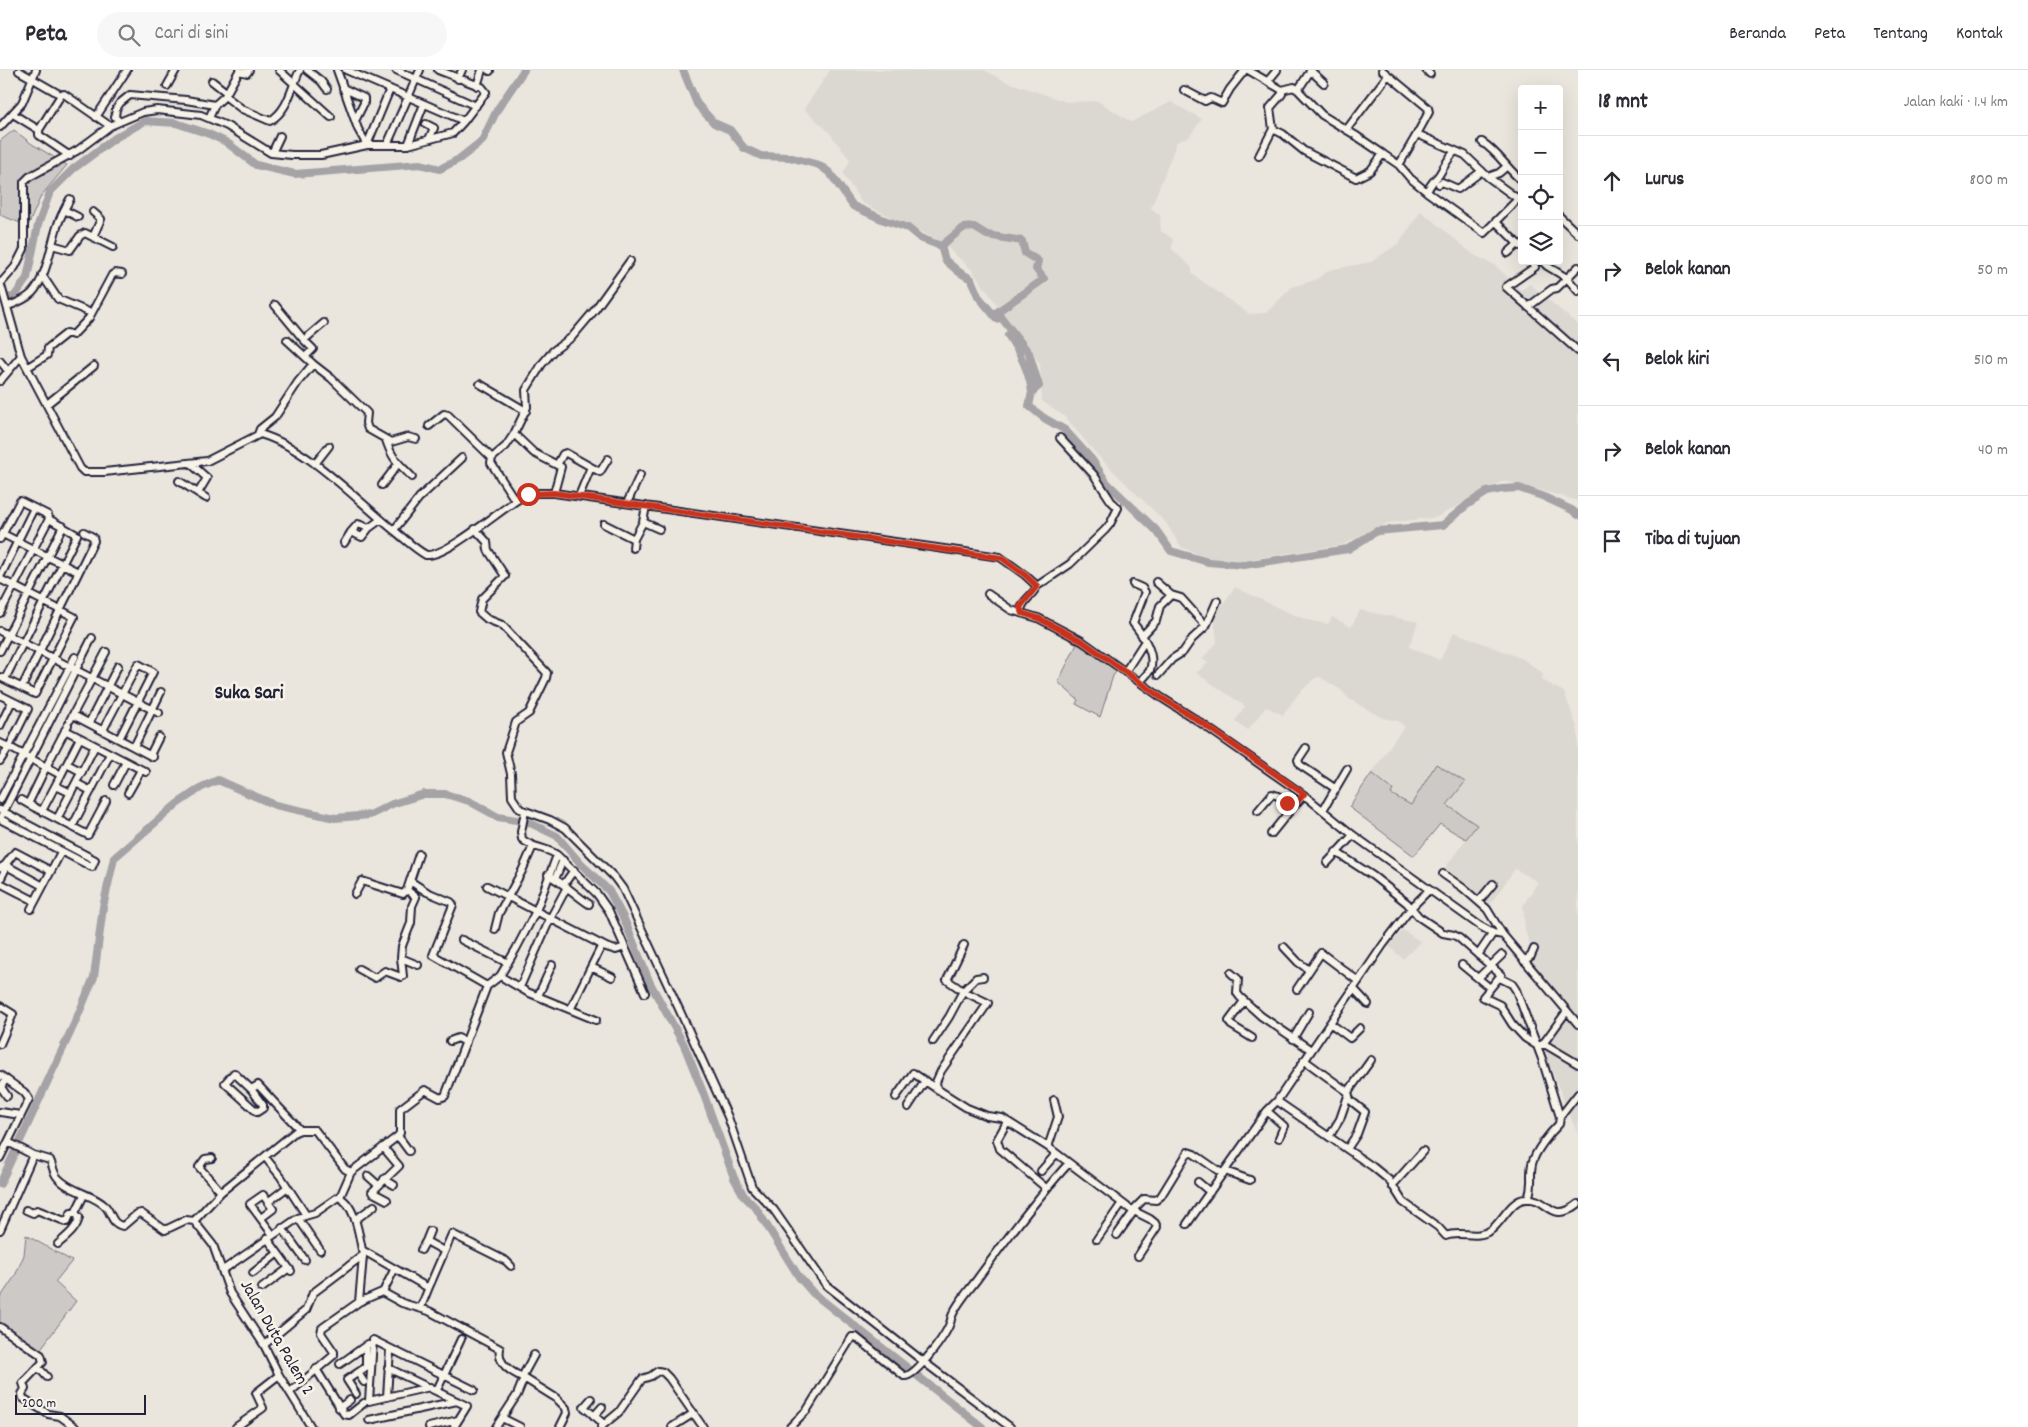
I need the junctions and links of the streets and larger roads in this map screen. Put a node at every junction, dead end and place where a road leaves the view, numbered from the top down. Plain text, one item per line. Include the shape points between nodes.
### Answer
1 (36, 70) edge
2 (127, 70) edge
3 (176, 70) edge
4 (249, 70) edge
5 (279, 70) edge
6 (300, 70) edge
7 (307, 70) edge
8 (318, 70) edge
9 (337, 70) edge
10 (346, 70) edge
11 (396, 70) edge
12 (420, 70) edge
13 (440, 70) edge
14 (462, 70) edge
15 (482, 70) edge
16 (1246, 70) edge
17 (1277, 70) edge
18 (1310, 70) edge
19 (1382, 70) edge
20 (19, 71) edge
21 (1388, 75) junction
22 (32, 79) junction
23 (416, 79) junction
24 (458, 79) junction
25 (212, 81) dead end
26 (321, 81) junction
27 (1268, 81) junction
28 (294, 82) junction
29 (1324, 83) dead end
30 (167, 86) dead end
31 (477, 86) junction
32 (344, 88) junction
33 (390, 89) junction
34 (327, 90) dead end
35 (1184, 90) dead end
36 (1282, 90) junction
37 (1298, 90) junction
38 (225, 94) junction
39 (61, 95) junction
40 (409, 97) junction
41 (424, 104) junction
42 (216, 105) junction
43 (476, 106) junction
44 (13, 114) junction
45 (96, 116) junction
46 (331, 117) dead end
47 (209, 118) junction
48 (356, 119) junction
49 (464, 121) junction
50 (120, 122) junction
51 (426, 124) dead end
52 (110, 126) junction
53 (0, 127) edge
54 (1273, 128) junction
55 (38, 130) junction
56 (1347, 130) junction
57 (1417, 134) junction
58 (280, 136) dead end
59 (429, 139) junction
60 (1482, 142) dead end
61 (367, 145) junction
62 (387, 145) junction
63 (408, 145) junction
64 (1455, 151) junction
65 (272, 153) junction
66 (1383, 154) junction
67 (70, 156) junction
68 (1258, 156) dead end
69 (1399, 165) junction
70 (1506, 166) junction
71 (1482, 171) junction
72 (1488, 177) junction
73 (1518, 177) edge
74 (1439, 184) dead end
75 (1427, 192) junction
76 (1518, 196) edge
77 (70, 199) dead end
78 (1518, 199) edge
79 (64, 210) junction
80 (93, 212) dead end
81 (78, 217) dead end
82 (1563, 220) edge
83 (1496, 222) junction
84 (1578, 234) edge
85 (93, 238) junction
86 (1518, 244) edge
87 (52, 245) junction
88 (113, 247) dead end
89 (1518, 247) edge
90 (1508, 253) dead end
91 (630, 261) dead end
92 (1533, 265) edge
93 (1545, 265) edge
94 (1578, 267) edge
95 (122, 274) dead end
96 (42, 275) junction
97 (1567, 278) junction
98 (1, 284) edge
99 (1578, 291) edge
100 (7, 304) junction
101 (275, 306) dead end
102 (1528, 307) junction
103 (91, 312) junction
104 (324, 323) dead end
105 (287, 340) dead end
106 (304, 340) junction
107 (1578, 351) edge
108 (21, 356) junction
109 (305, 356) junction
110 (0, 361) edge
111 (313, 364) junction
112 (94, 366) dead end
113 (28, 367) junction
114 (8, 371) junction
115 (0, 381) edge
116 (480, 384) dead end
117 (47, 404) junction
118 (526, 411) junction
119 (429, 426) dead end
120 (258, 434) junction
121 (514, 434) junction
122 (1060, 438) dead end
123 (416, 439) dead end
124 (386, 440) junction
125 (329, 446) dead end
126 (462, 458) dead end
127 (492, 458) junction
128 (608, 459) dead end
129 (190, 463) junction
130 (315, 464) junction
131 (398, 464) junction
132 (557, 465) junction
133 (591, 467) junction
134 (640, 475) dead end
135 (412, 477) dead end
136 (179, 481) dead end
137 (382, 485) dead end
138 (198, 493) junction
139 (554, 493) junction
140 (579, 496) junction
141 (206, 498) dead end
142 (515, 500) junction
143 (628, 503) junction
144 (646, 506) junction
145 (34, 508) junction
146 (49, 519) junction
147 (380, 520) junction
148 (643, 522) junction
149 (604, 524) dead end
150 (63, 526) junction
151 (369, 528) junction
152 (475, 529) junction
153 (659, 529) dead end
154 (394, 530) junction
155 (84, 532) dead end
156 (351, 532) junction
157 (1, 534) edge
158 (634, 539) junction
159 (18, 541) junction
160 (344, 543) dead end
161 (632, 548) dead end
162 (33, 549) junction
163 (48, 557) junction
164 (63, 564) junction
165 (78, 572) junction
166 (0, 578) edge
167 (1156, 582) dead end
168 (1133, 584) dead end
169 (14, 586) junction
170 (1037, 586) junction
171 (30, 594) junction
172 (988, 594) dead end
173 (1171, 595) junction
174 (44, 601) junction
175 (1217, 601) dead end
176 (59, 609) junction
177 (1021, 612) junction
178 (0, 613) edge
179 (1206, 626) junction
180 (0, 631) edge
181 (8, 635) junction
182 (92, 638) dead end
183 (1144, 639) junction
184 (23, 643) junction
185 (0, 651) edge
186 (39, 651) junction
187 (106, 652) dead end
188 (75, 657) dead end
189 (54, 659) junction
190 (118, 666) dead end
191 (73, 669) junction
192 (1125, 672) junction
193 (1161, 672) dead end
194 (2, 678) edge
195 (92, 679) junction
196 (1140, 682) junction
197 (22, 687) junction
198 (107, 687) junction
199 (161, 692) dead end
200 (122, 694) junction
201 (0, 695) edge
202 (12, 701) junction
203 (138, 702) junction
204 (156, 711) junction
205 (69, 723) junction
206 (89, 723) junction
207 (0, 726) edge
208 (103, 730) junction
209 (159, 737) dead end
210 (80, 738) junction
211 (118, 739) junction
212 (0, 742) edge
213 (95, 746) junction
214 (9, 747) junction
215 (134, 747) junction
216 (1306, 748) dead end
217 (110, 754) junction
218 (27, 757) junction
219 (0, 761) edge
220 (126, 762) junction
221 (67, 764) junction
222 (46, 767) junction
223 (1348, 769) dead end
224 (82, 772) junction
225 (61, 775) junction
226 (76, 783) junction
227 (114, 785) dead end
228 (56, 786) junction
229 (1336, 789) junction
230 (91, 791) junction
231 (128, 793) dead end
232 (71, 794) junction
233 (1304, 794) junction
234 (0, 800) edge
235 (106, 801) dead end
236 (1292, 808) junction
237 (1258, 810) dead end
238 (1323, 810) junction
239 (42, 811) junction
240 (525, 814) junction
241 (1, 815) edge
242 (57, 819) junction
243 (72, 827) junction
244 (1272, 834) dead end
245 (1353, 836) junction
246 (533, 846) junction
247 (61, 852) junction
248 (1336, 852) junction
249 (419, 854) dead end
250 (557, 854) junction
251 (563, 860) junction
252 (1327, 863) dead end
253 (4, 866) edge
254 (574, 870) junction
255 (51, 871) junction
256 (1443, 874) dead end
257 (552, 877) junction
258 (0, 881) edge
259 (410, 881) junction
260 (1493, 884) dead end
261 (43, 886) junction
262 (487, 886) dead end
263 (566, 886) junction
264 (407, 890) junction
265 (1429, 890) junction
266 (355, 894) dead end
267 (509, 897) junction
268 (35, 901) junction
269 (1479, 901) junction
270 (590, 904) dead end
271 (1412, 907) junction
272 (32, 909) dead end
273 (536, 911) junction
274 (550, 919) junction
275 (495, 929) dead end
276 (1498, 934) junction
277 (462, 940) dead end
278 (602, 945) junction
279 (964, 945) dead end
280 (625, 947) junction
281 (1284, 947) dead end
282 (1534, 948) dead end
283 (1502, 954) dead end
284 (1478, 955) junction
285 (401, 958) junction
286 (1524, 961) junction
287 (508, 963) junction
288 (418, 965) dead end
289 (1462, 965) dead end
290 (1490, 965) junction
291 (552, 966) dead end
292 (591, 967) junction
293 (359, 969) dead end
294 (1308, 970) junction
295 (1231, 973) dead end
296 (500, 976) junction
297 (612, 977) dead end
298 (983, 977) dead end
299 (1478, 978) junction
300 (1500, 978) junction
301 (1358, 981) junction
302 (487, 986) junction
303 (520, 986) junction
304 (1353, 988) junction
305 (1490, 988) junction
306 (1297, 989) dead end
307 (964, 991) junction
308 (645, 993) dead end
309 (538, 996) junction
310 (1244, 1001) junction
311 (1368, 1004) dead end
312 (0, 1006) edge
313 (571, 1008) junction
314 (1567, 1011) junction
315 (1309, 1012) dead end
316 (596, 1020) dead end
317 (1330, 1023) junction
318 (1578, 1024) edge
319 (1360, 1028) dead end
320 (1252, 1038) dead end
321 (1293, 1039) junction
322 (450, 1041) dead end
323 (933, 1041) dead end
324 (466, 1042) junction
325 (0, 1044) edge
326 (1539, 1044) junction
327 (1311, 1050) junction
328 (1304, 1060) junction
329 (1372, 1060) dead end
330 (1578, 1064) edge
331 (3, 1077) edge
332 (925, 1081) junction
333 (251, 1089) junction
334 (937, 1089) junction
335 (1348, 1094) junction
336 (1578, 1094) edge
337 (6, 1096) dead end
338 (896, 1097) dead end
339 (1054, 1100) dead end
340 (1277, 1101) junction
341 (908, 1107) dead end
342 (1267, 1111) junction
343 (0, 1112) edge
344 (1562, 1113) junction
345 (21, 1115) junction
346 (1007, 1122) junction
347 (300, 1130) junction
348 (398, 1136) junction
349 (1329, 1137) junction
350 (1279, 1138) dead end
351 (10, 1143) junction
352 (383, 1147) junction
353 (1048, 1147) junction
354 (1346, 1149) junction
355 (409, 1151) dead end
356 (1423, 1151) dead end
357 (1056, 1154) junction
358 (33, 1155) junction
359 (264, 1157) junction
360 (0, 1158) edge
361 (212, 1158) dead end
362 (1069, 1163) junction
363 (1041, 1171) dead end
364 (351, 1172) junction
365 (1224, 1173) junction
366 (368, 1176) dead end
367 (384, 1179) junction
368 (1250, 1180) dead end
369 (1198, 1182) dead end
370 (378, 1185) junction
371 (394, 1185) dead end
372 (1392, 1186) junction
373 (1046, 1188) junction
374 (285, 1189) dead end
375 (221, 1192) junction
376 (1210, 1192) junction
377 (84, 1195) junction
378 (340, 1197) junction
379 (1528, 1199) junction
380 (388, 1200) dead end
381 (268, 1202) junction
382 (1122, 1203) junction
383 (1578, 1204) edge
384 (374, 1206) dead end
385 (26, 1210) dead end
386 (1134, 1210) junction
387 (76, 1213) junction
388 (306, 1215) junction
389 (260, 1218) junction
390 (298, 1218) junction
391 (355, 1220) junction
392 (194, 1221) junction
393 (1187, 1224) dead end
394 (282, 1228) junction
395 (0, 1230) edge
396 (430, 1232) dead end
397 (1117, 1235) dead end
398 (270, 1237) junction
399 (1097, 1240) dead end
400 (426, 1241) junction
401 (58, 1244) dead end
402 (320, 1250) dead end
403 (421, 1250) dead end
404 (444, 1251) junction
405 (278, 1253) junction
406 (364, 1254) junction
407 (1138, 1256) dead end
408 (305, 1260) dead end
409 (511, 1266) dead end
410 (223, 1270) junction
411 (394, 1270) junction
412 (253, 1273) dead end
413 (429, 1287) junction
414 (262, 1288) dead end
415 (384, 1292) junction
416 (359, 1302) junction
417 (421, 1307) junction
418 (0, 1327) edge
419 (461, 1339) dead end
420 (373, 1340) junction
421 (264, 1345) junction
422 (366, 1345) junction
423 (390, 1349) junction
424 (534, 1355) dead end
425 (340, 1364) dead end
426 (922, 1364) junction
427 (38, 1367) junction
428 (388, 1368) junction
429 (316, 1369) junction
430 (358, 1373) junction
431 (279, 1375) junction
432 (444, 1375) junction
433 (46, 1377) dead end
434 (523, 1377) junction
435 (364, 1382) dead end
436 (434, 1389) junction
437 (474, 1390) dead end
438 (290, 1392) junction
439 (356, 1394) dead end
440 (388, 1397) junction
441 (591, 1398) dead end
442 (350, 1400) dead end
443 (457, 1401) junction
444 (364, 1403) dead end
445 (602, 1407) dead end
446 (339, 1408) junction
447 (694, 1413) junction
448 (594, 1416) junction
449 (502, 1418) junction
450 (369, 1420) dead end
451 (458, 1420) junction
452 (563, 1426) edge
453 (603, 1426) edge
454 (75, 1427) edge
455 (236, 1427) edge
456 (311, 1427) edge
457 (430, 1427) edge
458 (454, 1427) edge
459 (496, 1427) edge
460 (520, 1427) edge
461 (672, 1427) edge
462 (703, 1427) edge
463 (790, 1427) edge
464 (1010, 1427) edge

1 - 22 street
2 - 45 street
3 - 30 street
4 - 38 street via 247,73 240,70
5 - 28 street
6 - 28 street
7 - 26 street
8 - 26 street
9 - 32 street
10 - 33 street
11 - 23 street
12 - 23 street
13 - 24 street
14 - 24 street
15 - 31 street
16 - 27 street
16 - 35 street via 1222,103 1211,98 1204,101
17 - 27 street
18 - 29 street
18 - 37 street
19 - 21 street
20 - 22 street
21 - 56 street
21 - 57 street via 1428,108
22 - 39 street
22 - 44 street via 24,100
23 - 40 street
23 - 43 street
24 - 31 street
25 - 38 street
26 - 34 street
27 - 36 street
28 - 38 street via 289,100 270,121 242,108
28 - 46 street
31 - 43 street via 486,92
32 - 48 street
32 - 48 street via 364,98
33 - 40 street
33 - 61 street
36 - 37 street
36 - 54 street via 1270,108
37 - 56 street via 1322,115
38 - 42 street
39 - 45 street
39 - 55 street
40 - 41 street
40 - 62 street
41 - 49 street
41 - 63 street
42 - 47 street
42 - 50 street via 130,94 116,109 115,117
43 - 49 street
44 - 53 street
44 - 55 street
45 - 52 street
47 - 50 street via 157,110
47 - 65 street
48 - 61 street
49 - 59 street via 453,133
50 - 52 street
51 - 59 street via 434,128
52 - 67 street
54 - 66 street via 1304,151 1356,178 1370,171
54 - 68 street
55 - 67 street via 41,136
56 - 66 street
57 - 64 street
57 - 69 street
58 - 65 street
59 - 63 street
60 - 70 street via 1500,156
61 - 62 street
61 - 65 street via 322,155
62 - 63 street
64 - 71 street via 1465,155
64 - 75 street
66 - 69 street
67 - 98 street via 24,182 24,249
69 - 75 street
70 - 72 street
70 - 73 street
71 - 72 street
71 - 74 street via 1458,189 1442,182
72 - 76 street
75 - 83 street via 1483,233
77 - 79 street
78 - 83 street
79 - 81 street
79 - 87 street
80 - 85 street via 101,217
82 - 84 street
83 - 86 street
85 - 87 street via 81,235 70,250
85 - 88 street
87 - 96 street
89 - 90 street
91 - 118 street via 594,311 539,369 526,390
92 - 102 street via 1535,267 1506,287
93 - 97 street
94 - 97 street
95 - 103 street via 112,275
96 - 100 street via 31,293 20,302
96 - 103 street via 58,299
97 - 99 street
97 - 102 street via 1558,288
98 - 100 street
100 - 108 street
101 - 106 street
102 - 107 street
103 - 113 street via 87,321 72,335 67,333 48,348 47,355
104 - 106 street
105 - 109 street
106 - 109 street via 312,349
108 - 113 street
108 - 114 street
109 - 111 street
110 - 114 street
111 - 120 street via 275,417
111 - 124 street via 367,413 367,429
112 - 117 street
113 - 117 street
114 - 115 street
116 - 118 street
117 - 129 street via 82,472
118 - 121 street
119 - 127 street via 446,414
120 - 129 street via 210,459
120 - 130 street
121 - 127 street
121 - 132 street via 534,453
122 - 170 street via 1094,475 1118,508 1100,536 1070,564
123 - 124 street
124 - 131 street via 391,456
125 - 130 street
126 - 154 street via 419,498
127 - 142 street via 491,463
128 - 133 street via 602,471
129 - 138 street via 207,478
130 - 147 street
131 - 135 street
131 - 137 street
132 - 133 street via 564,453
132 - 139 street via 561,468
133 - 140 street
134 - 143 street
136 - 138 street
138 - 141 street
139 - 140 street
139 - 142 street via 534,493
140 - 143 street
142 - 152 street
143 - 144 street
144 - 148 street
144 - 170 street via 1000,557
145 - 146 street via 48,515
145 - 157 street via 18,502
145 - 159 street
146 - 150 street
146 - 162 street
147 - 151 street
147 - 154 street
148 - 153 street
148 - 158 street
149 - 158 street
150 - 163 street
150 - 164 street via 78,535
151 - 156 street via 358,524
151 - 156 street via 362,538
152 - 154 street via 460,541 430,556
152 - 240 street via 487,542 488,550 505,575 482,599 479,612 502,625 547,677 530,711 516,722 506,752 512,797
155 - 165 street via 94,541
156 - 160 street
157 - 159 street
158 - 161 street
159 - 162 street
159 - 166 street
162 - 163 street
162 - 169 street
163 - 164 street
163 - 171 street
164 - 165 street
164 - 174 street
165 - 176 street
166 - 169 street
167 - 173 street
168 - 183 street via 1145,592 1132,622
169 - 171 street
169 - 178 street
170 - 177 street
171 - 174 street
171 - 181 street
172 - 177 street via 1011,610
173 - 179 street via 1181,598
173 - 183 street via 1160,606 1156,621
174 - 176 street
174 - 184 street
175 - 179 street
176 - 186 street
176 - 189 street via 73,618
177 - 192 street via 1082,641
179 - 193 street
180 - 181 street
181 - 184 street
181 - 185 street
182 - 191 street
183 - 192 street
183 - 196 street via 1151,662 1150,670
184 - 186 street
184 - 194 street
186 - 189 street
186 - 197 street
187 - 195 street
188 - 191 street
189 - 191 street
189 - 197 street via 35,694
190 - 198 street
191 - 195 street
191 - 218 street
192 - 196 street
194 - 197 street
195 - 198 street
195 - 205 street
196 - 233 street
198 - 200 street
198 - 206 street
199 - 204 street
200 - 203 street
200 - 203 street via 138,664 153,672
200 - 208 street
201 - 202 street
202 - 207 street
202 - 214 street via 28,709
203 - 204 street
203 - 211 street
204 - 215 street
205 - 206 street
205 - 210 street
205 - 222 street
206 - 208 street
208 - 211 street
209 - 215 street via 151,756
210 - 213 street
210 - 221 street
211 - 215 street
212 - 214 street
213 - 217 street
213 - 224 street
214 - 218 street
214 - 219 street
216 - 229 street via 1298,760 1300,765
217 - 220 street
217 - 230 street
218 - 222 street
218 - 234 street
218 - 241 street
220 - 227 street
220 - 231 street via 143,771
221 - 224 street
221 - 225 street
222 - 225 street
222 - 239 street via 24,802
223 - 229 street
224 - 226 street
225 - 228 street
226 - 230 street
226 - 232 street
228 - 232 street
228 - 239 street
229 - 238 street
230 - 243 street
232 - 242 street
233 - 236 street
233 - 238 street
235 - 243 street via 88,835
236 - 237 street via 1273,794
236 - 244 street
238 - 245 street
239 - 242 street
240 - 246 street via 522,839
240 - 426 street via 550,820 565,828 623,889 728,1117 752,1187 774,1210 826,1285
241 - 247 street
241 - 247 street via 95,860 92,867
242 - 243 street
245 - 248 street
245 - 265 street
246 - 250 street
246 - 267 street
247 - 255 street
248 - 252 street
248 - 271 street
249 - 259 street
250 - 251 street
250 - 257 street
251 - 254 street
251 - 257 street
253 - 255 street via 14,852
253 - 258 street
253 - 261 street
254 - 263 street
254 - 280 street via 606,905
255 - 261 street
256 - 269 street
257 - 263 street
257 - 273 street
258 - 268 street
259 - 264 street
259 - 302 street via 452,904 433,955
260 - 269 street
261 - 268 street
262 - 267 street
263 - 270 street
263 - 274 street
264 - 266 street via 403,894 362,881
264 - 285 street via 416,896
265 - 271 street
265 - 276 street
267 - 273 street
267 - 275 street via 499,913
268 - 272 street
269 - 276 street via 1495,919
271 - 284 street via 1419,917 1443,933 1456,936
271 - 301 street
273 - 274 street
273 - 287 street
274 - 278 street
274 - 303 street
276 - 284 street
276 - 286 street
277 - 287 street
278 - 280 street via 616,950
278 - 292 street
279 - 307 street via 947,978 950,984
280 - 308 street
281 - 294 street
282 - 286 street
283 - 290 street
284 - 290 street
285 - 288 street
285 - 293 street via 402,977 385,971 376,978
286 - 314 street
287 - 296 street
289 - 299 street
290 - 299 street
290 - 300 street via 1501,975
291 - 309 street
292 - 297 street
292 - 313 street
294 - 301 street via 1321,953
294 - 306 street
295 - 310 street via 1238,979 1237,993
296 - 302 street
296 - 303 street
298 - 307 street via 976,978
299 - 305 street
300 - 305 street
300 - 326 street via 1515,988
301 - 304 street
302 - 324 street
303 - 309 street
304 - 311 street
304 - 317 street
305 - 326 street via 1483,996 1500,1005 1518,1032
307 - 323 street
307 - 334 street via 988,1003 941,1072 936,1082
309 - 313 street
310 - 320 street via 1229,1023
310 - 321 street
312 - 325 street via 13,1014
313 - 316 street
314 - 318 street
314 - 326 street
315 - 321 street
317 - 319 street via 1350,1038
317 - 327 street
321 - 327 street
322 - 324 street via 458,1038
324 - 348 street via 443,1098 423,1090 400,1109
326 - 330 street
326 - 344 street
327 - 328 street
328 - 335 street
328 - 340 street
329 - 335 street
331 - 337 street via 1,1087
331 - 345 street via 29,1099
332 - 334 street
332 - 338 street via 913,1073
332 - 341 street
333 - 333 street via 235,1073 225,1083 257,1112 263,1106
333 - 347 street via 259,1086
334 - 346 street via 967,1108
335 - 349 street via 1340,1119
335 - 354 street via 1365,1113 1357,1134
336 - 344 street
339 - 353 street via 1058,1117
340 - 342 street
340 - 349 street
342 - 350 street via 1283,1124
342 - 365 street
343 - 345 street
344 - 379 street via 1559,1124 1548,1134 1533,1161 1532,1189
345 - 351 street
346 - 353 street
346 - 373 street via 997,1140 1000,1149
347 - 359 street
347 - 364 street via 317,1131
348 - 352 street
348 - 355 street
349 - 354 street
351 - 358 street
351 - 360 street
352 - 364 street
352 - 367 street via 399,1166 399,1171
353 - 357 street
354 - 372 street via 1373,1167
356 - 372 street
357 - 362 street
357 - 363 street
358 - 377 street via 50,1160 56,1177
358 - 395 street
359 - 375 street
359 - 388 street
361 - 375 street via 204,1159 199,1167
362 - 373 street
362 - 382 street
364 - 378 street
365 - 368 street
365 - 376 street
365 - 386 street via 1188,1152 1159,1198 1144,1199
366 - 370 street
367 - 370 street
367 - 371 street
369 - 376 street
370 - 380 street via 372,1192
372 - 379 street via 1403,1202 1446,1236 1454,1233 1470,1236 1491,1230 1515,1204
373 - 426 street via 968,1291
374 - 381 street
375 - 392 street
376 - 393 street
377 - 387 street
377 - 392 street via 106,1207 111,1219 120,1226 141,1213 165,1230 186,1220
378 - 388 street
378 - 391 street
379 - 383 street via 1560,1212 1569,1211
381 - 389 street via 273,1209
381 - 389 street via 263,1195 250,1204
382 - 386 street
382 - 399 street
384 - 391 street
385 - 387 street via 33,1213 37,1210 67,1222 71,1214
386 - 397 street
386 - 407 street via 1150,1218 1157,1226
387 - 401 street via 79,1217 77,1223
388 - 390 street
389 - 398 street
390 - 394 street
390 - 402 street
391 - 406 street
392 - 410 street, Jalan Duta Palem 2 via 213,1245
394 - 398 street
394 - 408 street
396 - 400 street
398 - 405 street
398 - 410 street
400 - 403 street
400 - 404 street
404 - 409 street via 454,1234
404 - 413 street
405 - 412 street
405 - 414 street via 290,1269
406 - 411 street
406 - 416 street
406 - 421 street via 313,1293 306,1310
410 - 421 street, Jalan Duta Palem 2 via 230,1294
411 - 413 street
411 - 415 street
413 - 417 street
415 - 416 street
415 - 417 street via 402,1302
416 - 429 street via 321,1330 335,1353
417 - 434 street via 500,1349 501,1363
418 - 427 street via 42,1356 43,1361
419 - 432 street
420 - 422 street
420 - 423 street
420 - 440 street via 369,1401
421 - 431 street, Jalan Duta Palem 2
422 - 425 street
422 - 430 street via 366,1367
423 - 428 street
423 - 432 street
424 - 434 street
426 - 463 street via 913,1374 904,1376 852,1337 806,1410
426 - 464 street
427 - 433 street
427 - 454 street via 23,1383 22,1396
428 - 436 street
428 - 440 street
429 - 438 street
429 - 446 street
430 - 435 street
430 - 439 street via 347,1380
431 - 438 street, Jalan Duta Palem 2
431 - 455 street via 256,1393 263,1408
432 - 436 street
432 - 437 street
434 - 449 street
434 - 452 street via 564,1405 567,1413
436 - 440 street
436 - 443 street
438 - 456 street, Jalan Duta Palem 2
441 - 448 street via 584,1407
442 - 446 street
443 - 450 street
443 - 451 street via 467,1406
444 - 446 street via 350,1415
445 - 448 street
447 - 453 street via 669,1378 658,1371 642,1379 619,1412
447 - 461 street
447 - 462 street
448 - 453 street
449 - 459 street
449 - 460 street
451 - 457 street
451 - 458 street

